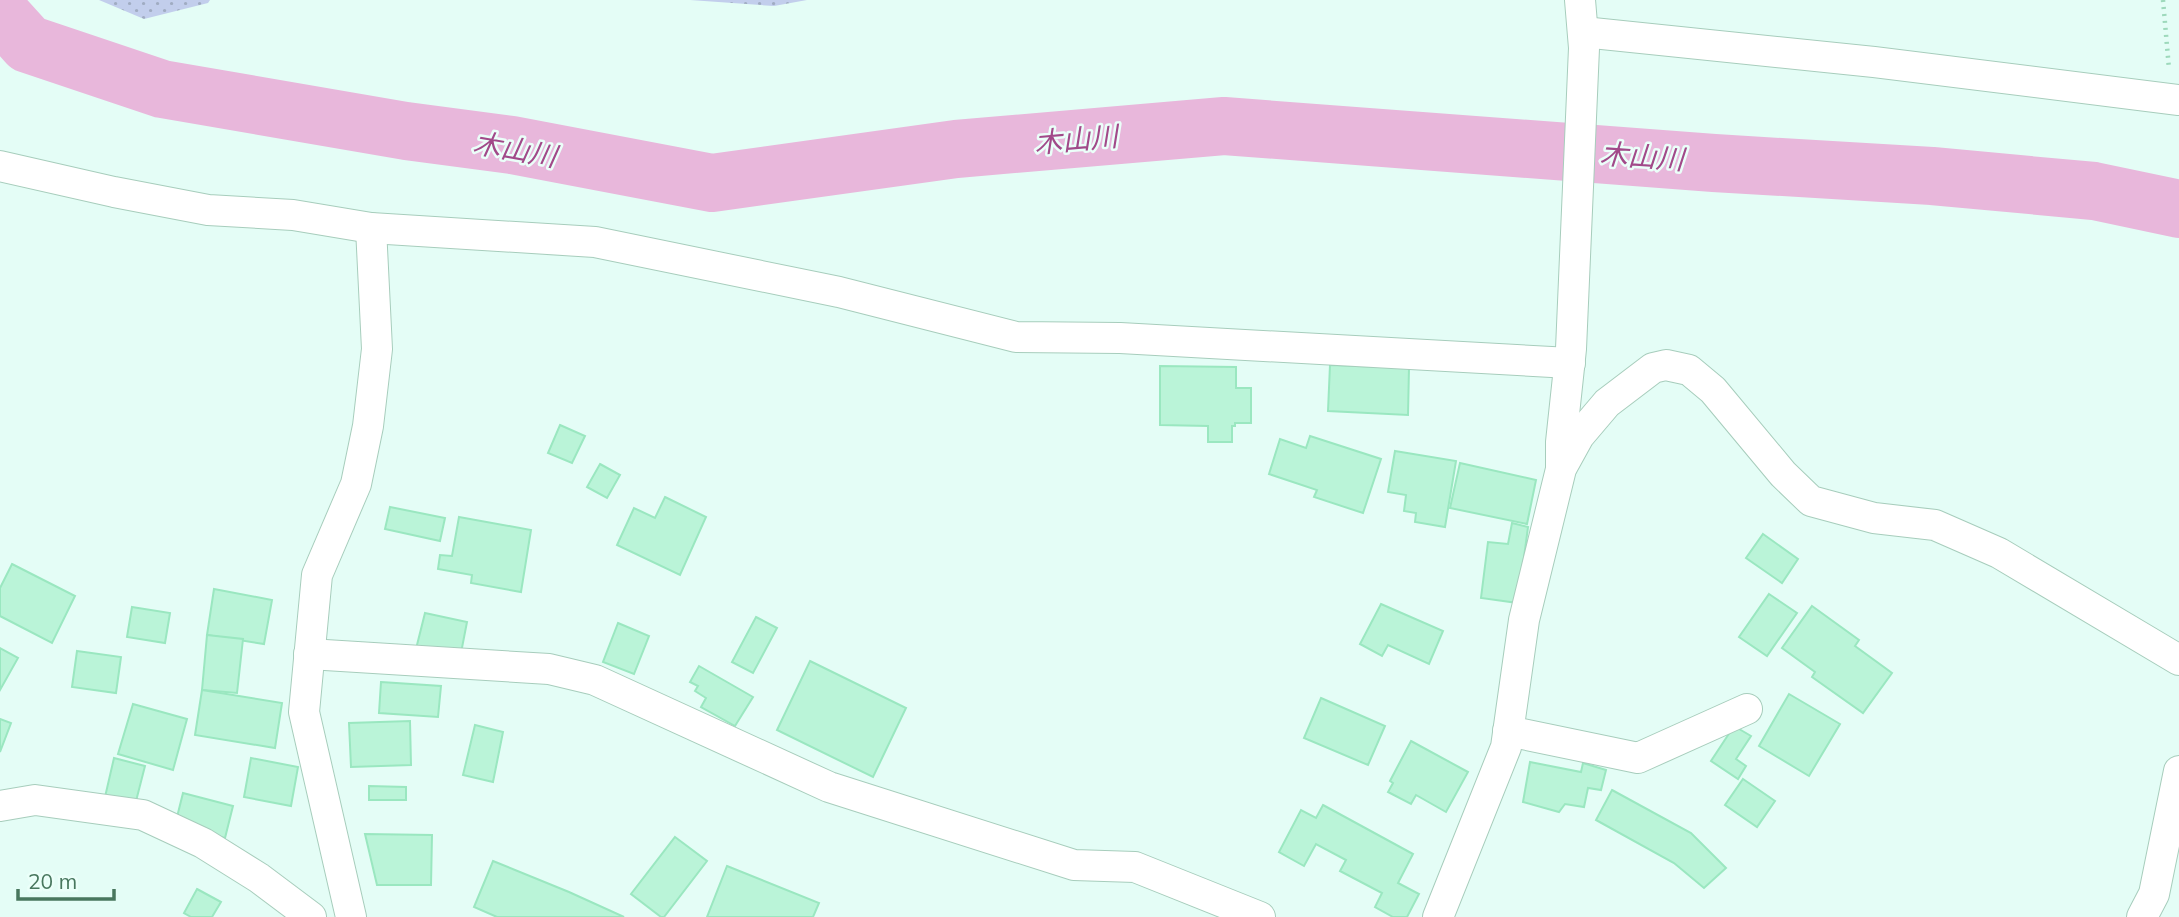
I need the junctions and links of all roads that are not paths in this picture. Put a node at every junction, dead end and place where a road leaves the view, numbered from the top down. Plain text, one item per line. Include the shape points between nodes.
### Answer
1 (1580, 0) edge
2 (1584, 40) junction
3 (2175, 99) edge
4 (0, 166) edge
5 (370, 228) junction
6 (1571, 356) junction
7 (1561, 469) junction
8 (309, 654) junction
9 (2179, 660) edge
10 (1747, 709) dead end
11 (1508, 731) junction
12 (2179, 771) edge
13 (0, 806) edge
14 (311, 917) edge
15 (351, 917) edge
16 (1261, 917) edge
17 (1438, 917) edge
18 (2143, 917) edge

1 - 2 street
2 - 3 street via 1874,62
2 - 6 street
4 - 5 street via 208,210 293,215
5 - 6 street via 595,242 839,292 1016,337
5 - 8 street via 377,349 368,426 356,484 317,575
6 - 7 street
7 - 9 street via 1579,436 1608,403 1653,368 1666,365 1689,370 1713,390 1811,501 1874,518 1935,525 1999,553
7 - 11 street via 1524,620
8 - 15 street via 304,712
8 - 16 street via 549,669 595,680 830,787 1074,865 1135,867
10 - 11 street via 1638,758
11 - 17 street via 1506,747
12 - 18 street via 2154,894
13 - 14 street via 35,800 143,815 203,843

